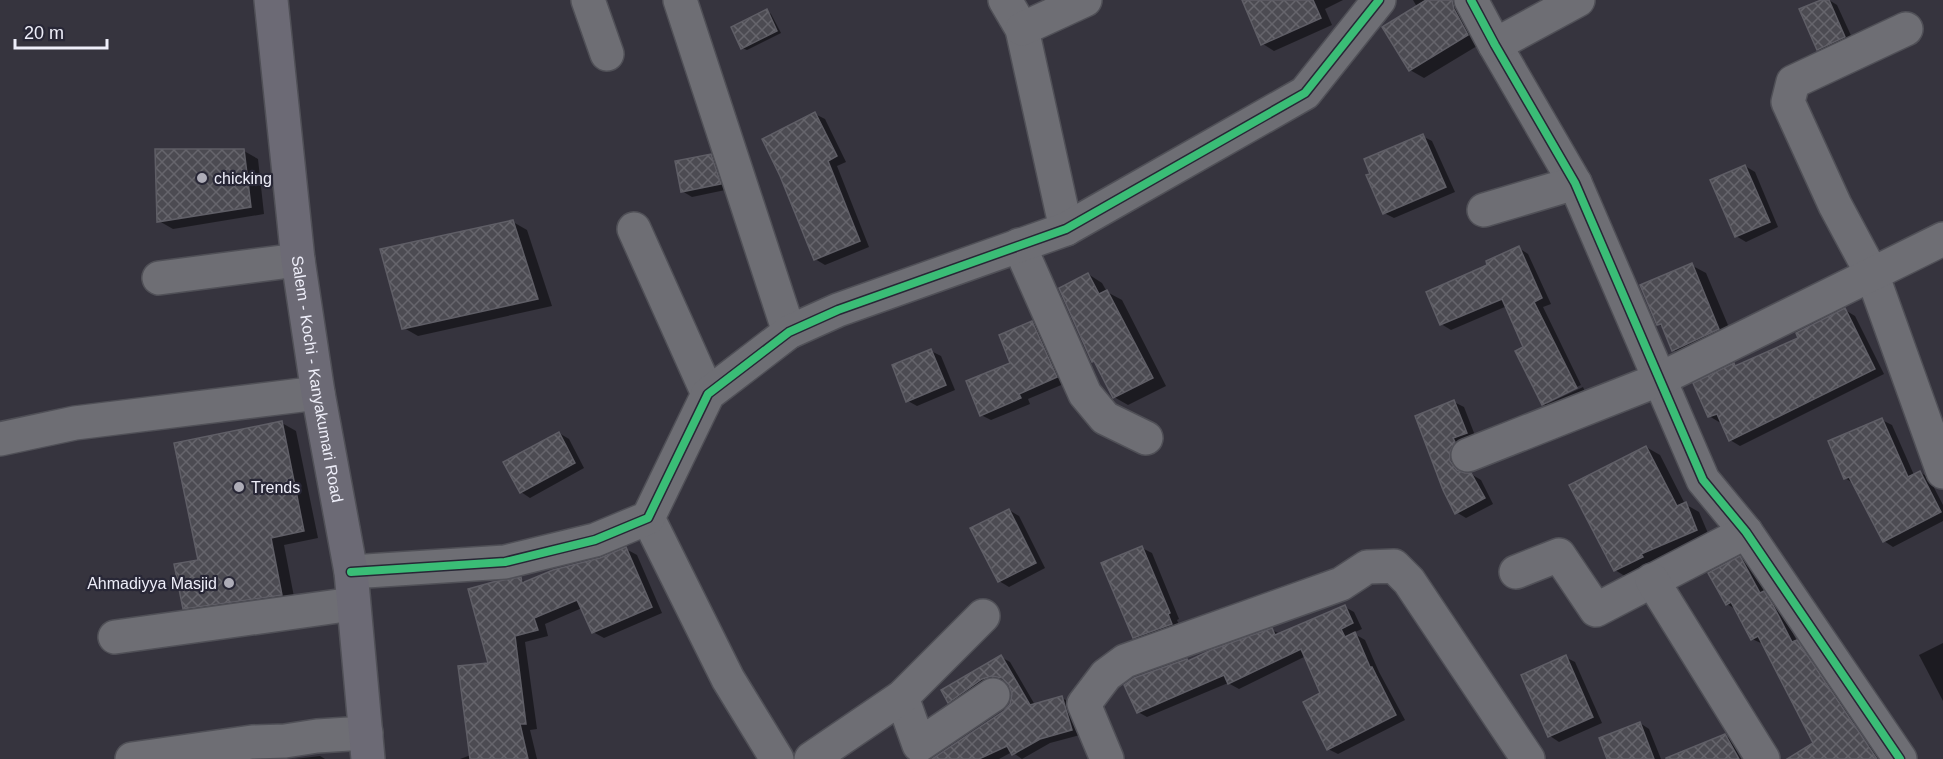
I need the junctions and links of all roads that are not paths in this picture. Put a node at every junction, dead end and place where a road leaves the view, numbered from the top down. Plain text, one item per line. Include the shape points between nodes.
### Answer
1 (271, 0) edge
2 (588, 0) edge
3 (680, 0) edge
4 (1005, 0) edge
5 (1084, 0) edge
6 (1379, 0) edge
7 (1471, 0) edge
8 (1578, 0) edge
9 (1022, 29) junction
10 (1906, 29) dead end
11 (1495, 45) junction
12 (607, 54) dead end
13 (1575, 183) junction
14 (1484, 210) dead end
15 (1066, 228) junction
16 (634, 229) dead end
17 (1943, 239) edge
18 (1019, 245) junction
19 (298, 261) junction
20 (1872, 274) junction
21 (159, 278) dead end
22 (789, 332) junction
23 (1658, 380) junction
24 (318, 393) junction
25 (708, 394) junction
26 (1146, 438) dead end
27 (0, 439) edge
28 (1468, 455) dead end
29 (1943, 472) edge
30 (648, 518) junction
31 (1746, 532) junction
32 (1516, 572) dead end
33 (1653, 580) junction
34 (352, 588) junction
35 (983, 616) dead end
36 (115, 637) dead end
37 (993, 695) dead end
38 (902, 697) junction
39 (367, 746) edge
40 (132, 759) edge
41 (777, 759) edge
42 (811, 759) edge
43 (1107, 759) edge
44 (1528, 759) edge
45 (1763, 759) edge
46 (1900, 759) edge

1 - 19 main road, Salem - Kochi - Kanyakumari Road
2 - 12 street
3 - 22 street
4 - 9 street
5 - 9 street
6 - 15 street via 1305,93
7 - 11 street
8 - 11 street
9 - 15 street
10 - 20 street via 1793,82 1788,102
11 - 13 street
13 - 14 street
13 - 23 street
15 - 18 street
16 - 25 street
17 - 20 street
18 - 22 street via 838,310
18 - 26 street via 1085,394 1105,418
19 - 21 street
19 - 24 main road, Salem - Kochi - Kanyakumari Road
20 - 23 street
20 - 29 street
22 - 25 street
23 - 28 street
23 - 31 street via 1703,480
24 - 27 street via 75,423
24 - 34 main road, Salem - Kochi - Kanyakumari Road
25 - 30 street
30 - 34 street via 595,540 505,562
30 - 41 street via 728,679
31 - 33 street
31 - 46 street
32 - 33 street via 1559,555 1596,610
33 - 45 street
34 - 36 street
34 - 39 main road, Salem - Kochi - Kanyakumari Road
35 - 38 street
37 - 38 street via 920,745
38 - 42 street
39 - 40 street via 317,736
43 - 44 street via 1084,704 1106,675 1125,662 1341,584 1367,567 1394,566 1409,581

